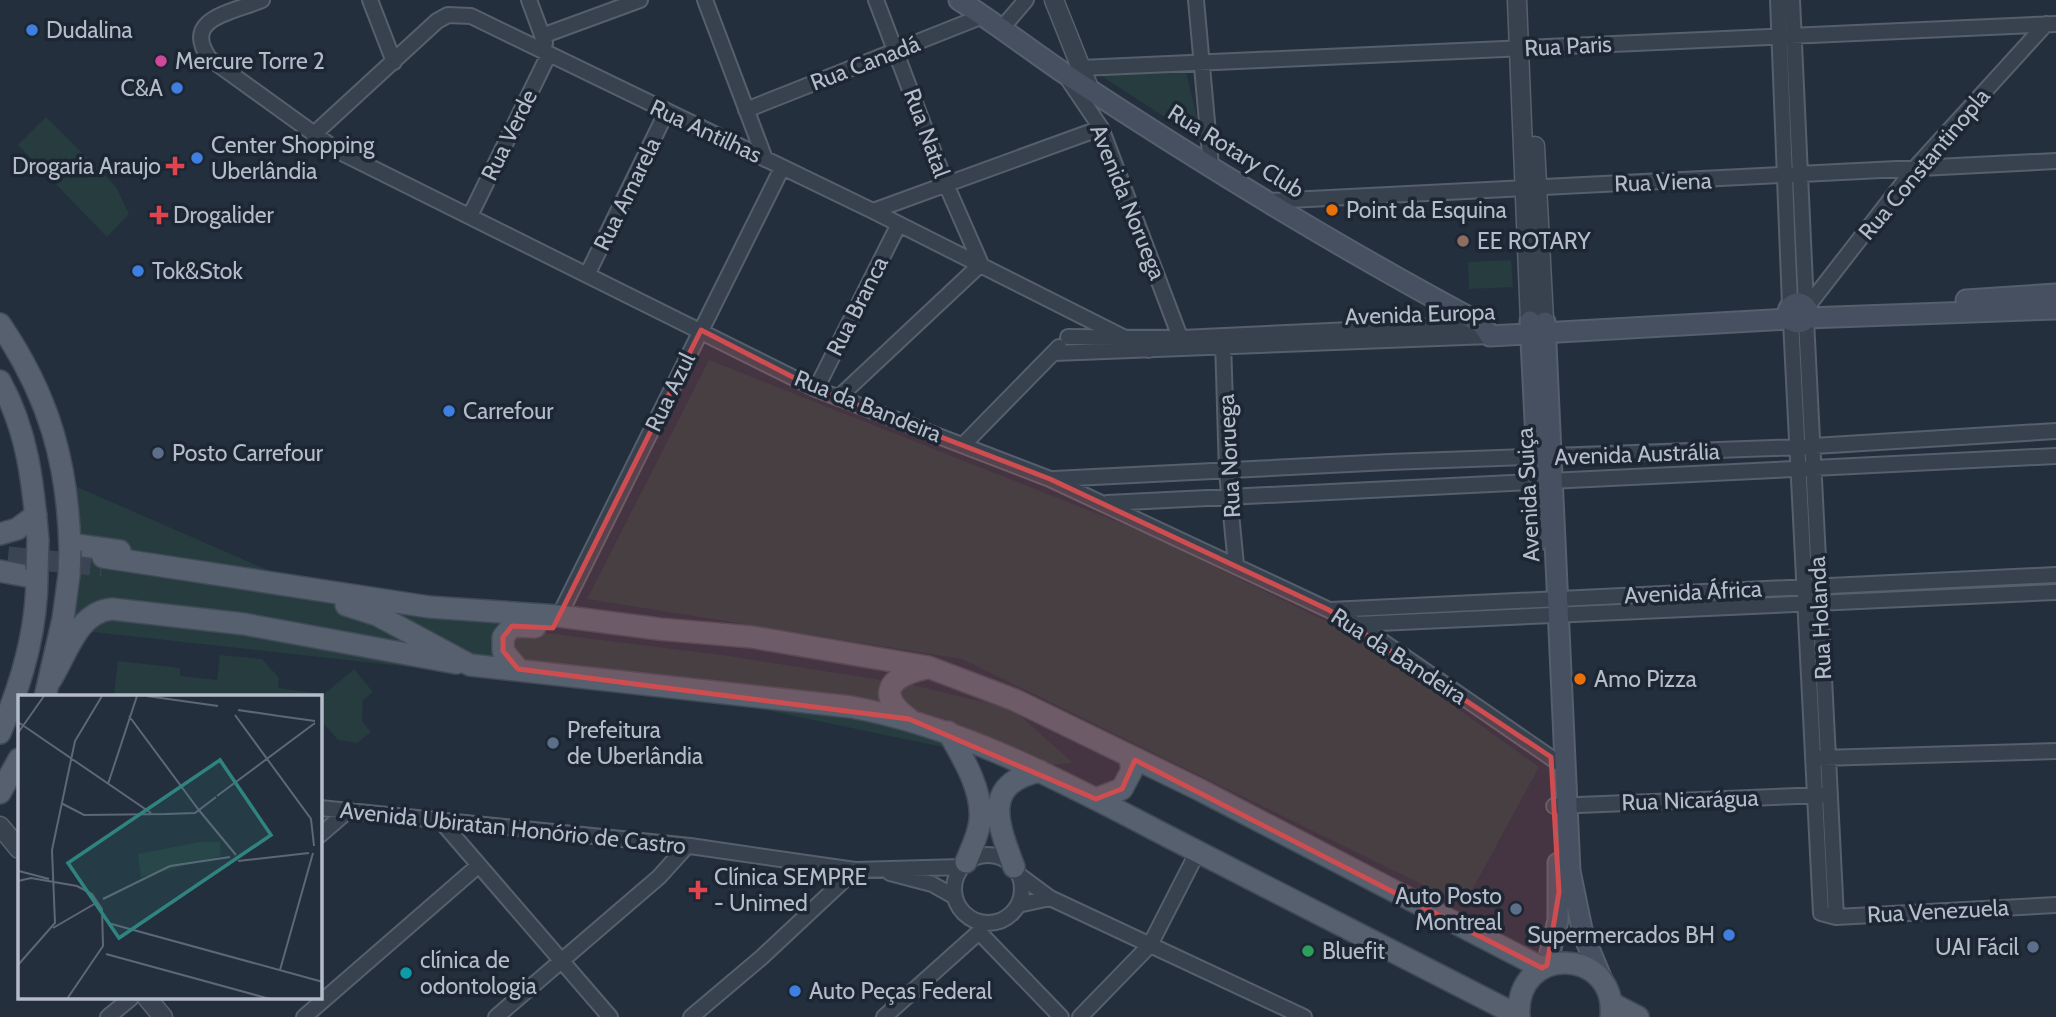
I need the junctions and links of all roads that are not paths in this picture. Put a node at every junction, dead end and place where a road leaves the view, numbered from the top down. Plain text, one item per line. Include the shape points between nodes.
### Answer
1 (262, 0) edge
2 (370, 0) edge
3 (529, 0) edge
4 (640, 0) edge
5 (705, 0) edge
6 (876, 0) edge
7 (959, 0) edge
8 (1026, 0) edge
9 (1054, 0) edge
10 (1196, 0) edge
11 (1517, 0) edge
12 (1528, 0) edge
13 (1778, 0) edge
14 (1792, 0) edge
15 (983, 16) junction
16 (2051, 24) edge
17 (1002, 28) junction
18 (542, 36) junction
19 (1787, 36) junction
20 (1525, 48) junction
21 (897, 51) junction
22 (549, 54) junction
23 (1200, 61) junction
24 (394, 62) junction
25 (1072, 70) junction
26 (1089, 88) junction
27 (746, 110) junction
28 (666, 113) junction
29 (1101, 128) junction
30 (313, 135) junction
31 (765, 159) junction
32 (2056, 161) edge
33 (1211, 166) junction
34 (782, 168) junction
35 (1914, 169) junction
36 (1792, 176) junction
37 (945, 183) junction
38 (1531, 187) junction
39 (1269, 201) junction
40 (873, 211) junction
41 (470, 216) junction
42 (899, 224) junction
43 (981, 264) junction
44 (587, 275) junction
45 (2056, 294) edge
46 (2056, 309) edge
47 (1799, 312) junction
48 (1086, 319) junction
49 (0, 324) edge
50 (1538, 327) junction
51 (701, 330) junction
52 (1486, 330) junction
53 (1069, 337) junction
54 (1125, 338) junction
55 (1223, 342) junction
56 (1183, 344) junction
57 (1149, 350) junction
58 (1054, 353) junction
59 (816, 388) junction
60 (2, 394) edge
61 (838, 398) junction
62 (2056, 432) edge
63 (964, 444) junction
64 (1805, 447) junction
65 (1732, 450) junction
66 (2056, 456) edge
67 (1544, 458) junction
68 (1806, 468) junction
69 (1735, 471) junction
70 (1227, 472) junction
71 (1050, 480) junction
72 (1546, 480) junction
73 (1229, 495) junction
74 (1102, 503) junction
75 (36, 515) junction
76 (70, 547) junction
77 (3, 552) edge
78 (1236, 565) junction
79 (37, 574) junction
80 (2056, 575) edge
81 (1811, 586) junction
82 (2056, 592) edge
83 (1635, 595) junction
84 (1813, 603) junction
85 (1551, 607) junction
86 (1329, 610) junction
87 (1637, 611) junction
88 (494, 613) junction
89 (559, 615) junction
90 (1357, 624) junction
91 (659, 629) junction
92 (868, 657) junction
93 (470, 665) junction
94 (928, 667) junction
95 (518, 669) junction
96 (48, 689) edge
97 (851, 707) junction
98 (909, 719) junction
99 (948, 732) junction
100 (0, 733) edge
101 (2056, 751) edge
102 (1130, 758) junction
103 (1820, 758) junction
104 (1557, 761) junction
105 (18, 762) edge
106 (1040, 771) junction
107 (9, 785) edge
108 (1822, 795) junction
109 (1096, 799) junction
110 (1560, 806) junction
111 (322, 808) edge
112 (348, 810) junction
113 (440, 820) junction
114 (0, 826) edge
115 (322, 833) edge
116 (687, 846) junction
117 (18, 848) edge
118 (1198, 851) junction
119 (479, 864) junction
120 (964, 865) junction
121 (855, 870) junction
122 (872, 870) junction
123 (1016, 871) junction
124 (955, 897) junction
125 (1049, 898) junction
126 (1018, 905) junction
127 (2056, 905) edge
128 (1829, 915) joint
129 (981, 927) junction
130 (1150, 945) junction
131 (562, 961) junction
132 (1545, 967) junction
133 (1604, 983) junction
134 (129, 1000) edge
135 (149, 1000) edge
136 (1283, 1007) junction
137 (1611, 1010) edge
138 (108, 1017) edge
139 (163, 1017) edge
140 (304, 1017) edge
141 (496, 1017) edge
142 (610, 1017) edge
143 (691, 1017) edge
144 (884, 1017) edge
145 (1061, 1017) edge
146 (1080, 1017) edge
147 (1271, 1017) edge
148 (1304, 1017) edge
149 (1519, 1017) edge
150 (1638, 1017) edge

1 - 30 street, Rua da Bandeira via 203,25 198,34 200,44 209,58
2 - 24 street
3 - 18 street
4 - 18 street
5 - 27 street
6 - 21 street, Rua Natal
7 - 15 main road, Rua Rotary Club
8 - 17 street
9 - 25 street
10 - 23 street
11 - 20 street, Avenida Suiça
12 - 20 street, Avenida Suiça
13 - 19 street, Rua Holanda
14 - 19 street, Rua Holanda
15 - 17 main road, Rua Rotary Club
15 - 21 street, Rua Canadá
16 - 19 street, Rua Paris
16 - 35 street, Rua Constantinopla
17 - 25 main road, Rua Rotary Club
18 - 22 street
19 - 20 street, Rua Paris
19 - 36 street, Rua Holanda
20 - 23 street, Rua Paris
20 - 38 street, Avenida Suiça
21 - 27 street, Rua Canadá
21 - 37 street, Rua Natal
22 - 24 street, Rua Antilhas via 460,13 437,21
22 - 28 street, Rua Antilhas
22 - 41 street, Rua Verde
23 - 25 street, Rua Paris
23 - 33 street
24 - 30 street, Rua Antilhas
25 - 26 main road, Rua Rotary Club
25 - 29 street, Avenida Noruega
26 - 29 street
26 - 33 main road, Rua Rotary Club
27 - 31 street
28 - 31 street, Rua Antilhas
28 - 44 street, Rua Amarela
29 - 37 street
29 - 56 street, Avenida Noruega
30 - 41 street, Rua da Bandeira
31 - 34 street, Rua Antilhas
32 - 35 street, Rua Viena
33 - 39 main road, Rua Rotary Club
34 - 40 street, Rua Antilhas
34 - 51 street, Rua Azul
35 - 36 street, Rua Viena
35 - 47 street, Rua Constantinopla
36 - 38 street, Rua Viena
36 - 47 street, Rua Holanda
37 - 40 street
37 - 43 street, Rua Natal
38 - 39 street, Rua Viena
38 - 50 street, Avenida Suiça
39 - 52 main road, Rua Rotary Club
40 - 42 street, Rua Antilhas
41 - 44 street, Rua da Bandeira
42 - 43 street, Rua Antilhas
42 - 59 street, Rua Branca
43 - 48 street, Rua Antilhas
43 - 61 street
44 - 51 street, Rua da Bandeira
45 - 47 main road, Avenida Europa
46 - 47 main road, Avenida Europa
47 - 50 main road, Avenida Europa
47 - 64 street, Rua Holanda
48 - 53 street
48 - 54 street, Rua Antilhas
49 - 76 main road via 31,376 59,446
50 - 52 main road, Avenida Europa
50 - 67 main road, Avenida Suiça
51 - 59 street, Rua da Bandeira
51 - 89 street, Rua Azul
52 - 55 street, Avenida Europa
53 - 54 street, Avenida Europa
53 - 58 street
54 - 56 street, Avenida Europa
54 - 57 street, Rua Antilhas
55 - 56 street, Avenida Europa
55 - 70 street, Rua Noruega
56 - 57 street, Avenida Europa
57 - 58 street, Avenida Europa
58 - 63 street
59 - 61 street, Rua da Bandeira
60 - 75 main road via 24,436
61 - 63 street, Rua da Bandeira
62 - 64 street, Avenida Austrália
63 - 71 street, Rua da Bandeira
64 - 65 street, Avenida Austrália
64 - 68 street, Rua Holanda
65 - 67 street, Avenida Austrália
65 - 69 street
66 - 68 street, Avenida Austrália
67 - 70 street, Avenida Austrália
67 - 72 main road, Avenida Suiça
68 - 69 street, Avenida Austrália
68 - 81 street, Rua Holanda
69 - 72 street, Avenida Austrália
70 - 71 street, Avenida Austrália
70 - 73 street, Rua Noruega
71 - 74 street, Rua da Bandeira
72 - 73 street, Avenida Austrália
72 - 85 main road, Avenida Suiça
73 - 74 street, Avenida Austrália
73 - 78 street, Rua Noruega
74 - 78 street, Rua da Bandeira
75 - 77 main road via 17,529
75 - 79 main road, bridge
76 - 88 main road via 371,587
76 - 96 main road, bridge
77 - 79 main road
78 - 86 street, Rua da Bandeira
79 - 100 main road via 28,648
80 - 81 street, Avenida África
81 - 83 street, Avenida África
81 - 84 street, Rua Holanda
82 - 84 street, Avenida África
83 - 85 street, Avenida África
83 - 87 street
84 - 87 street, Avenida África
84 - 103 street, Rua Holanda
85 - 86 street, Avenida África
85 - 87 street, Avenida África
85 - 90 street, Avenida África
85 - 104 main road, Avenida Suiça
86 - 90 street, Rua da Bandeira
88 - 89 main road
88 - 93 main road via 102,562 341,603 377,615
89 - 91 main road
90 - 104 street, Rua da Bandeira
91 - 92 main road via 752,637
91 - 95 main road via 627,635 512,626 502,645
92 - 94 main road
92 - 97 main road via 880,672 880,682 872,697
93 - 95 main road
93 - 96 main road via 244,624 112,609 94,612 85,621
94 - 98 main road via 899,676 890,689 895,708
94 - 102 main road via 1015,700
95 - 97 main road
97 - 98 main road
98 - 99 main road
99 - 106 main road
99 - 120 main road via 972,780 980,809 978,831
101 - 103 street
102 - 109 main road via 1132,770 1122,789
102 - 132 main road
103 - 108 street, Rua Holanda
104 - 110 main road, Avenida Suiça
105 - 107 main road
106 - 109 main road
106 - 123 main road via 1020,775 1002,794 998,820
108 - 110 street, Rua Nicarágua
108 - 128 street, Rua Holanda
109 - 118 main road
110 - 132 main road, Avenida Suiça via 1558,920
110 - 133 main road, Avenida Suiça via 1574,898 1592,960
111 - 112 street, Avenida Ubiratan Honório de Castro
112 - 113 street, Avenida Ubiratan Honório de Castro
112 - 115 street
113 - 116 street, Avenida Ubiratan Honório de Castro
113 - 119 street
114 - 117 street
116 - 121 street, Avenida Ubiratan Honório de Castro
116 - 131 street via 659,877
118 - 130 street
118 - 149 main road
119 - 131 street
119 - 140 street
120 - 122 street, Avenida Ubiratan Honório de Castro
120 - 123 street via 976,857 996,856
120 - 124 street via 955,878
121 - 122 street, Avenida Ubiratan Honório de Castro
121 - 143 street
122 - 124 street, Avenida Ubiratan Honório de Castro via 914,878
123 - 125 street
123 - 126 street via 1021,895
124 - 129 street via 965,914
125 - 126 street
125 - 130 street
126 - 129 street via 1003,919
127 - 128 street, Rua Venezuela
129 - 144 street
129 - 145 street
130 - 136 street
130 - 146 street
131 - 141 street
131 - 142 street
132 - 133 main road via 1585,966
132 - 149 main road via 1523,988
133 - 137 main road
134 - 138 street
135 - 139 street
136 - 147 street
136 - 148 street
137 - 150 main road

